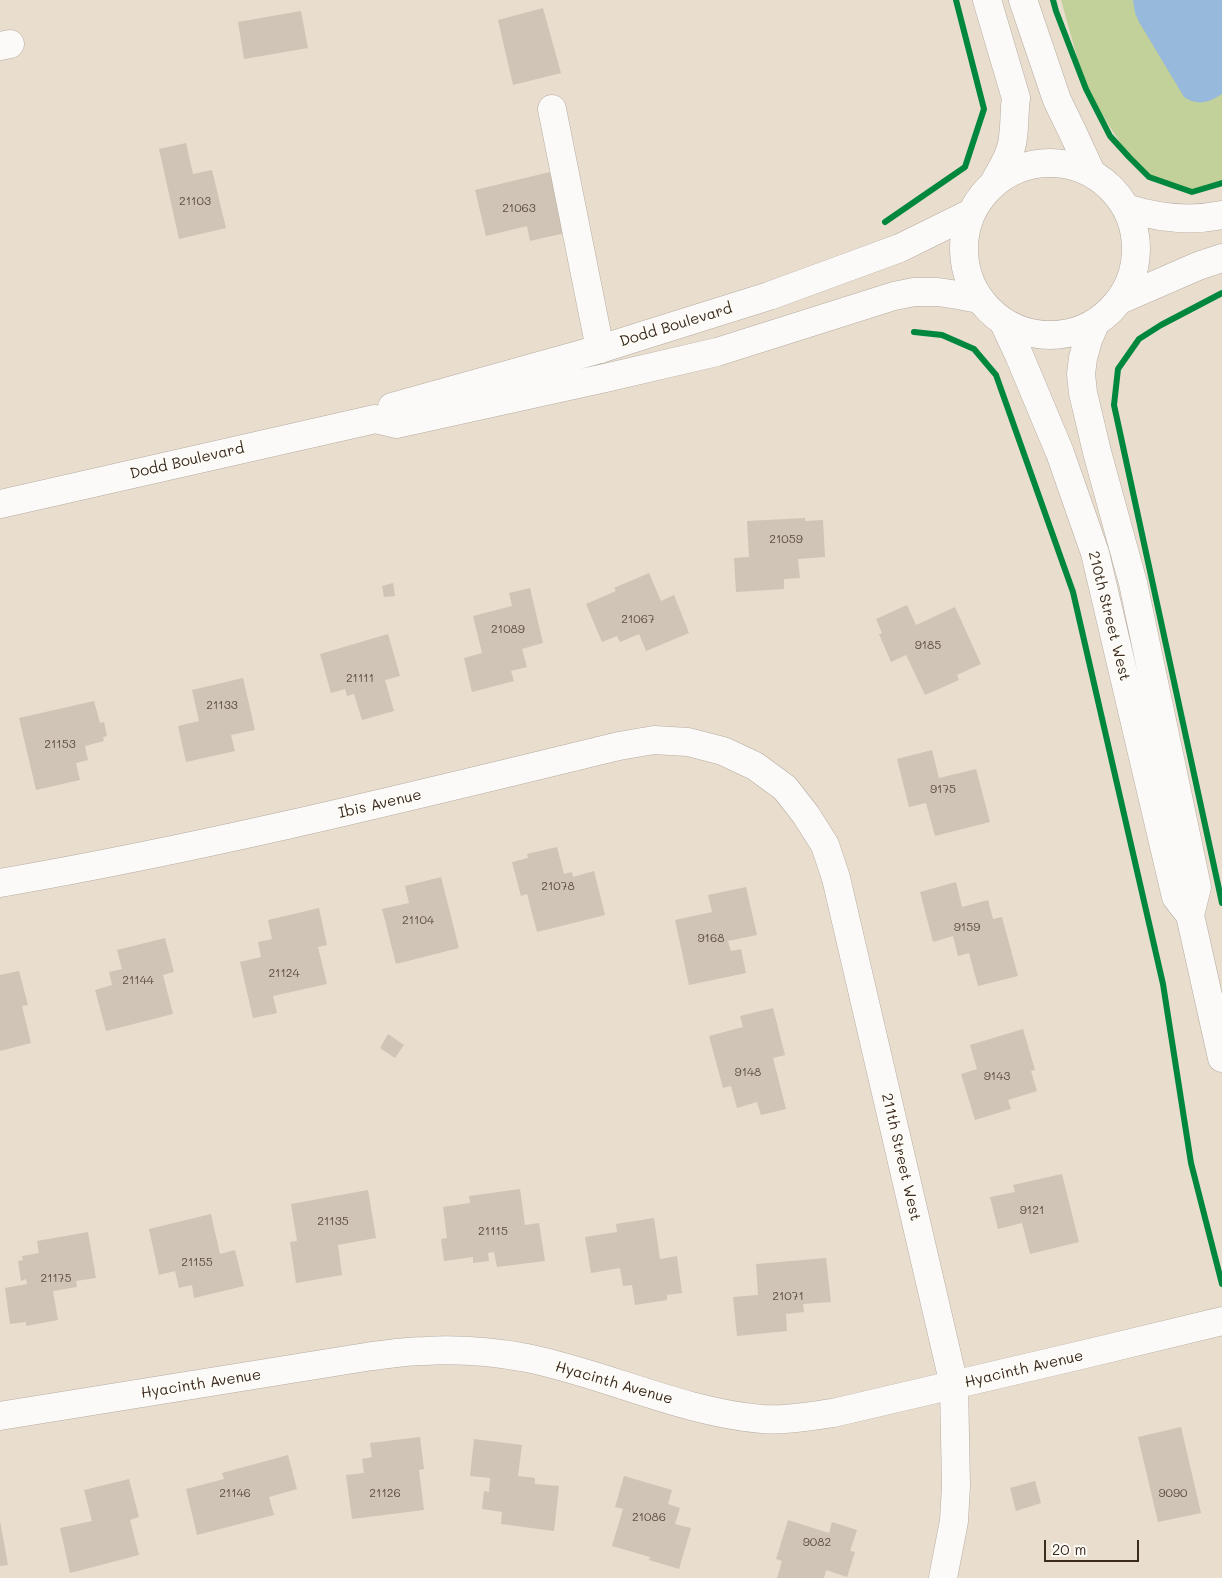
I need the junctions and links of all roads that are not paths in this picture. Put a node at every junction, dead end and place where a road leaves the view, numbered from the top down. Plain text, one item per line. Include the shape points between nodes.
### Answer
1 (987, 0) edge
2 (1023, 0) edge
3 (552, 109) dead end
4 (1091, 172) junction
5 (995, 181) junction
6 (1126, 208) junction
7 (971, 213) junction
8 (1222, 215) edge
9 (1222, 258) edge
10 (979, 300) junction
11 (1120, 300) junction
12 (1004, 323) junction
13 (1095, 324) junction
14 (600, 349) junction
15 (375, 419) junction
16 (0, 504) edge
17 (756, 766) joint
18 (0, 883) edge
19 (1190, 915) junction
20 (1222, 1058) edge
21 (1222, 1321) edge
22 (954, 1385) junction
23 (0, 1416) edge
24 (943, 1578) edge

1 - 5 street via 1016,98 1013,139
2 - 4 street via 1057,100
3 - 14 street
4 - 5 street via 1064,163 1041,162 1014,170
4 - 6 street via 1109,186
5 - 7 street via 979,198
6 - 8 street via 1185,219
6 - 11 street via 1134,230 1136,258 1131,280
7 - 10 street via 964,235 964,257 969,279
7 - 14 street, Dodd Boulevard via 900,248 778,293
9 - 11 street
10 - 12 street
10 - 15 street, Dodd Boulevard via 914,292 717,352 624,374 396,424
11 - 13 street
12 - 13 street via 1027,333 1052,336 1069,334
12 - 19 street, 210th Street West via 1060,453 1095,553 1176,897
13 - 19 street, 210th Street West via 1083,358 1083,393 1133,583 1198,887
14 - 15 street, Dodd Boulevard via 390,407
15 - 16 street, Dodd Boulevard
17 - 18 street, Ibis Avenue via 723,751 688,742 654,740 187,848
17 - 22 street, 211th Street West via 785,788 806,815 825,845 836,878
19 - 20 street, 210th Street West
21 - 22 street, Hyacinth Avenue
22 - 23 street, Hyacinth Avenue via 834,1413 796,1419 764,1419 698,1408 527,1358 425,1351 362,1357
22 - 24 street, 211th Street West via 956,1486 954,1521

